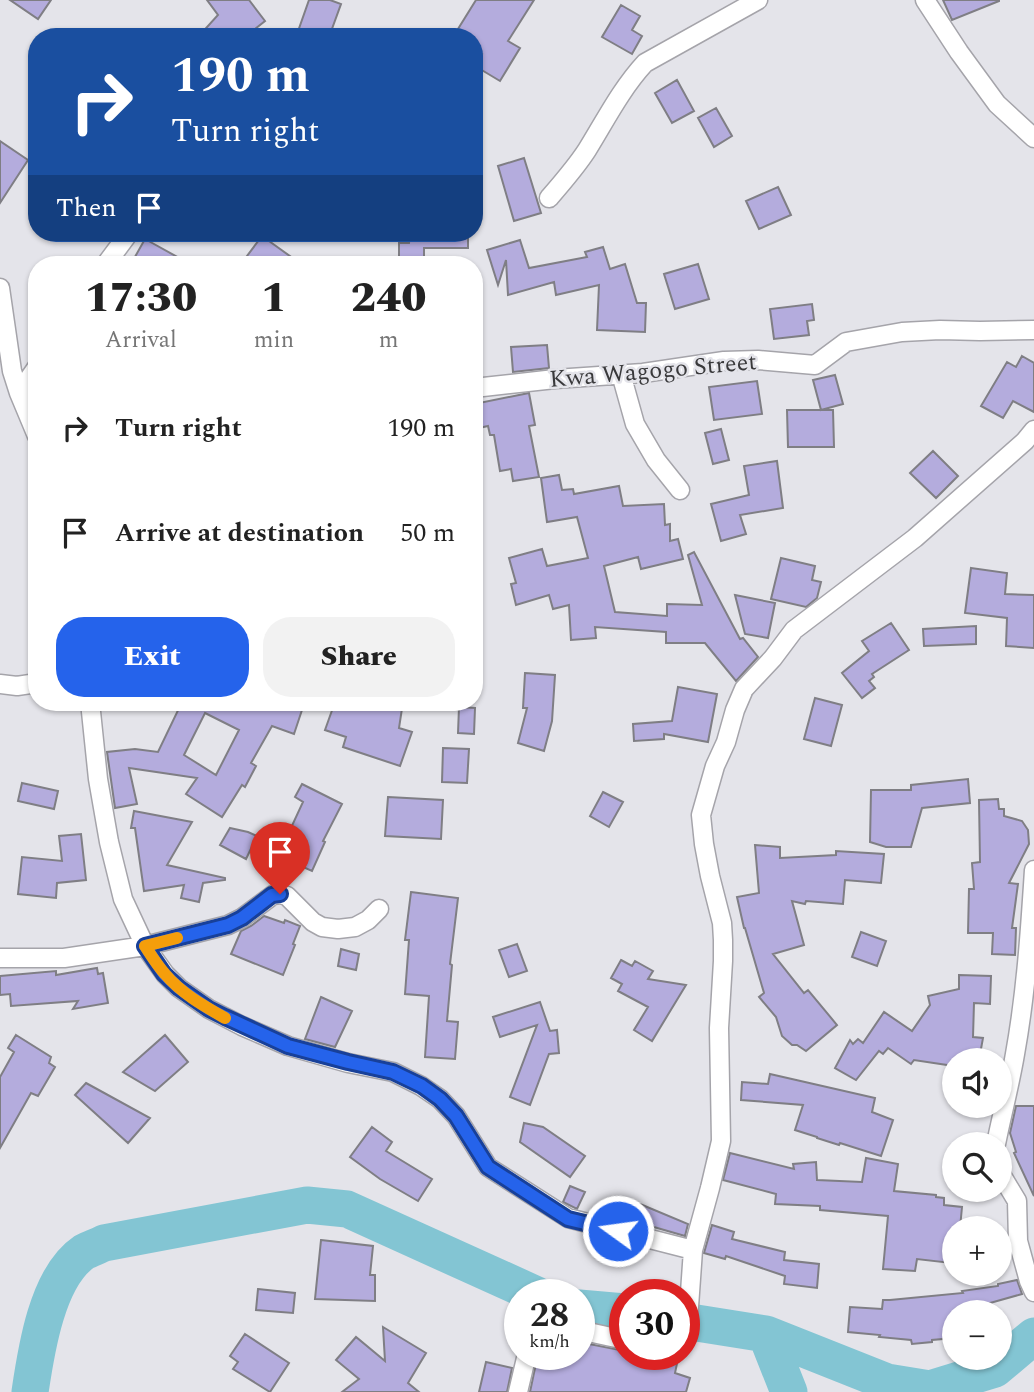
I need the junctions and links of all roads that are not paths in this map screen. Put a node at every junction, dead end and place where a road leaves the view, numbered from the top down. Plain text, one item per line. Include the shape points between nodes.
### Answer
1 (758, 0) edge
2 (925, 0) edge
3 (1034, 138) edge
4 (549, 198) dead end
5 (0, 288) edge
6 (1034, 330) edge
7 (621, 374) junction
8 (483, 387) edge
9 (26, 401) edge
10 (1034, 430) edge
11 (680, 490) dead end
12 (0, 684) edge
13 (28, 684) edge
14 (91, 711) edge
15 (1034, 870) edge
16 (379, 909) dead end
17 (145, 946) junction
18 (0, 958) edge
19 (999, 1132) edge
20 (1012, 1193) edge
21 (693, 1250) junction
22 (692, 1279) edge
23 (1034, 1292) edge
24 (523, 1370) edge
25 (518, 1392) edge

1 - 4 street via 645,63
2 - 3 street via 997,104
5 - 9 street via 12,371
6 - 7 street, Kwa Wagogo Street via 902,332 846,342 815,365 724,360
7 - 8 street, Kwa Wagogo Street
7 - 11 street via 635,424
10 - 21 street via 915,538 794,630 744,689 701,815 723,940 720,1141
12 - 13 street
14 - 17 street via 98,779 122,899
15 - 19 street via 1021,1018
16 - 17 street via 355,927 322,927 287,896 272,895 228,925
17 - 18 street via 64,958
17 - 21 street via 164,974 209,1009 288,1046 393,1072 422,1086 456,1116 488,1167 568,1219
20 - 23 street via 1017,1201 1018,1241
21 - 22 street
24 - 25 street

